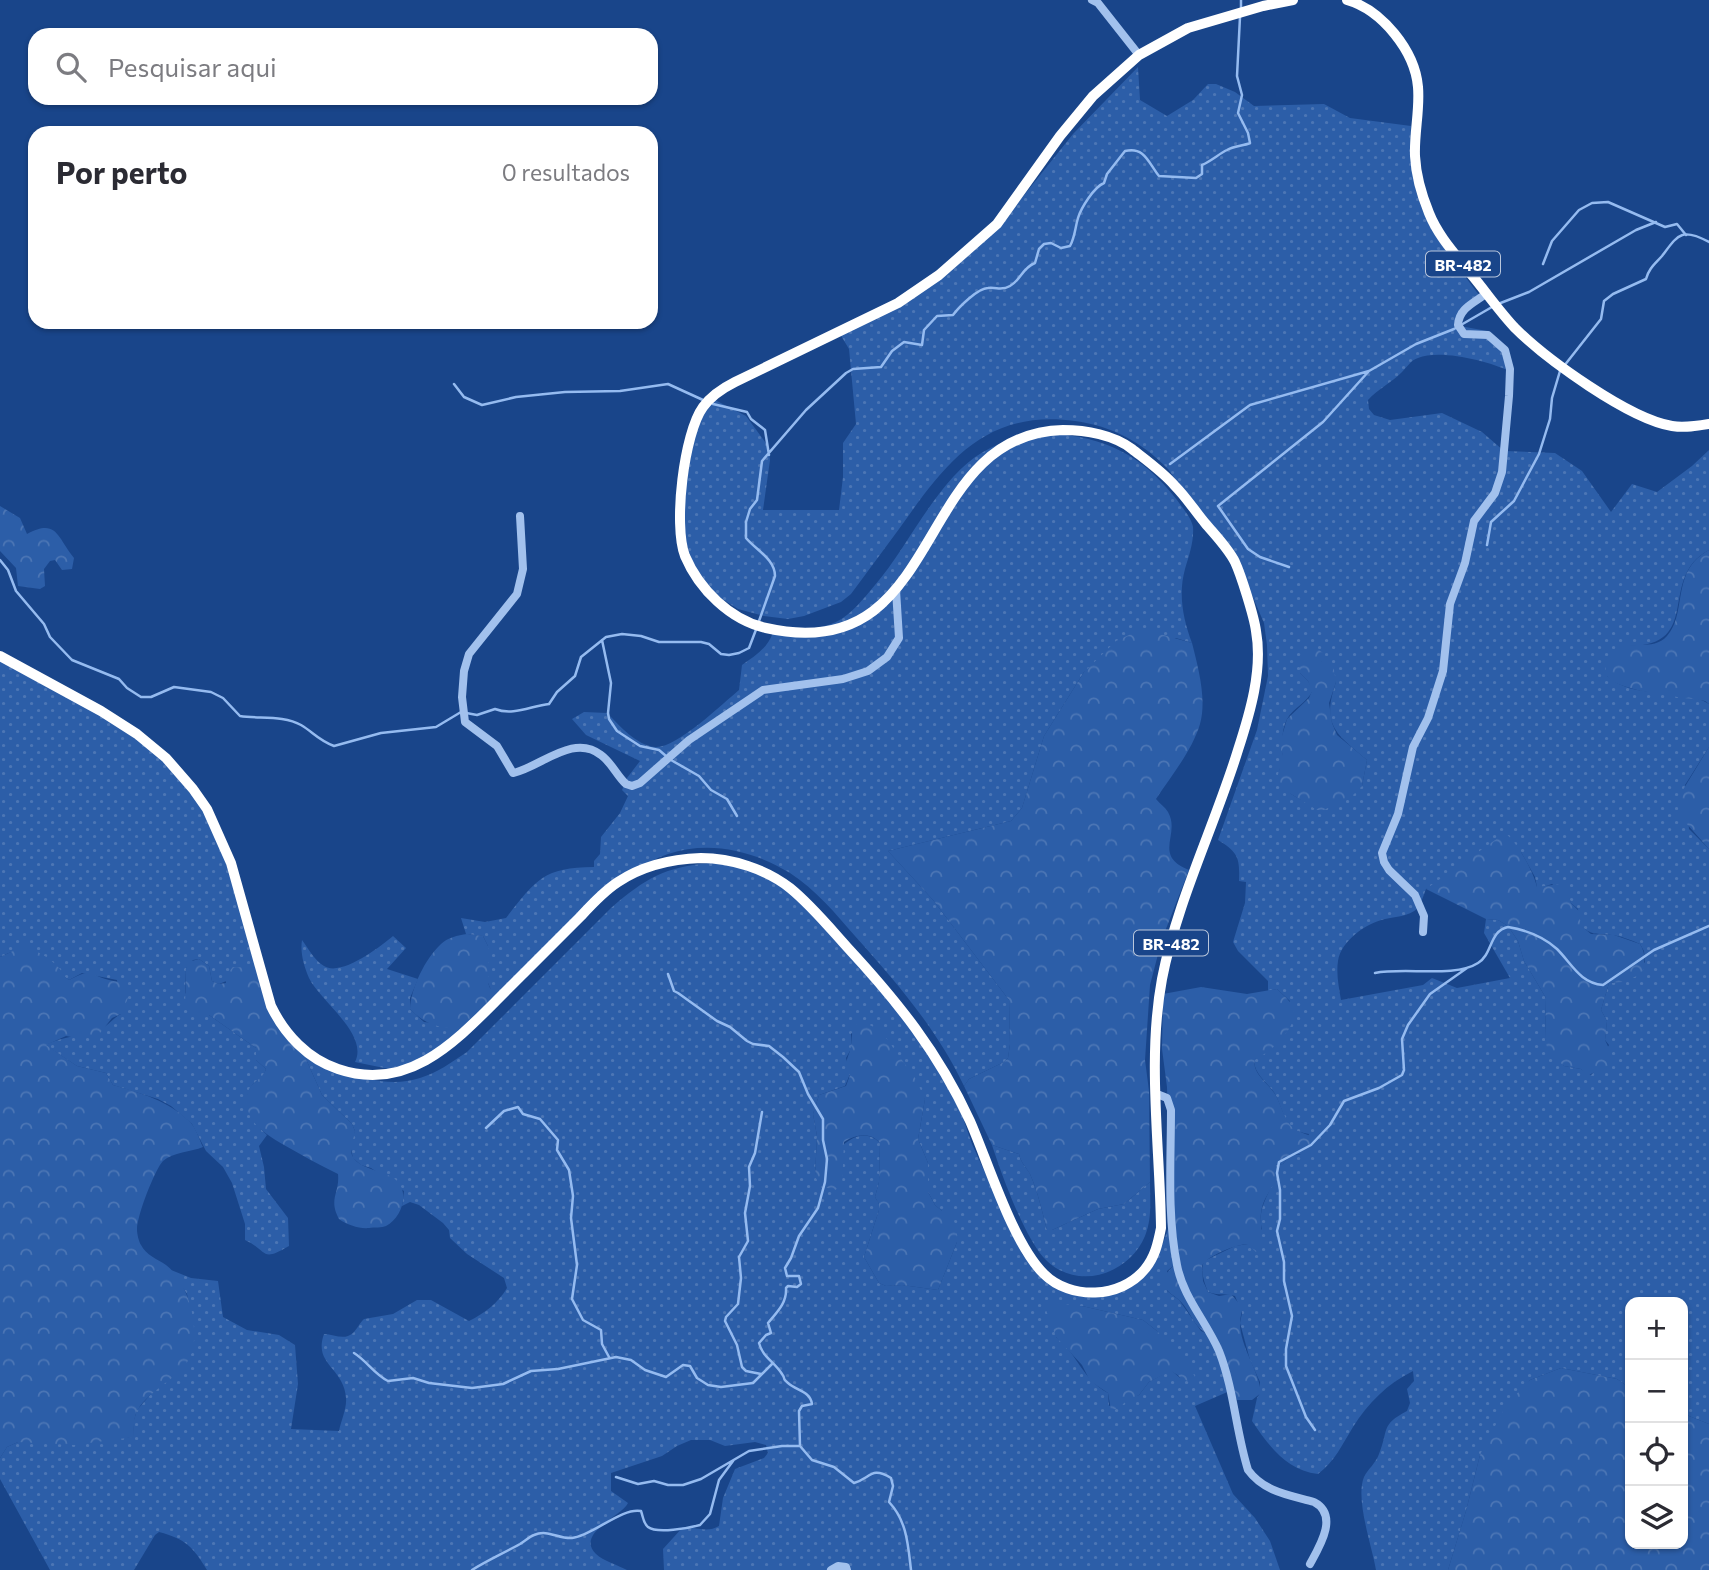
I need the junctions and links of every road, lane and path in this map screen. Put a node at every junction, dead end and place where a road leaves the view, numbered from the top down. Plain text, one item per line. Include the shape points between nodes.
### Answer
1 (1293, 0) edge
2 (1347, 0) edge
3 (1096, 1) edge
4 (1139, 55) junction
5 (1486, 293) junction
6 (1709, 424) edge
7 (520, 516) dead end
8 (896, 590) junction
9 (0, 656) edge
10 (1423, 932) dead end
11 (1157, 1094) junction
12 (1310, 1564) dead end
13 (831, 1570) edge
14 (847, 1570) edge

1 - 4 highway, BR-482 via 1188,28
2 - 5 highway, BR-482 via 1379,17 1411,61 1418,86 1415,156 1424,201 1439,233
3 - 4 street
4 - 8 highway, BR-482 via 1093,96 997,224 939,275 898,303 724,388 697,418 689,437 682,487 682,548 695,576 715,599 761,627 812,633 860,621
5 - 6 highway, BR-482 via 1552,362 1630,410 1671,426
5 - 10 street via 1460,314 1458,325 1464,334 1488,335 1505,350 1510,369 1502,472 1495,494 1474,521 1450,604 1443,671 1413,747 1398,814 1382,853 1390,870 1415,895 1424,916
7 - 8 street via 523,569 517,594 469,654 462,697 465,722 497,746 513,773 559,752 584,747 600,753 626,784 640,783 689,740 764,690 843,679 868,671 887,657 899,638
8 - 11 highway, BR-482 via 976,469 1009,444 1051,431 1082,431 1129,446 1174,484 1234,560 1256,631 1252,704 1167,957 1158,1005
9 - 11 highway, BR-482 via 137,734 193,789 231,863 271,1006 298,1044 331,1067 356,1074 396,1073 427,1061 458,1038 615,883 664,862 711,858 745,865 787,886 901,1007 962,1105 1026,1250 1053,1282 1075,1291 1099,1292 1131,1282 1151,1260 1160,1228
11 - 12 street via 1167,1098 1171,1110 1172,1226 1182,1285 1219,1351 1248,1470 1266,1488 1314,1502 1324,1511 1325,1531
13 - 14 street via 838,1566

